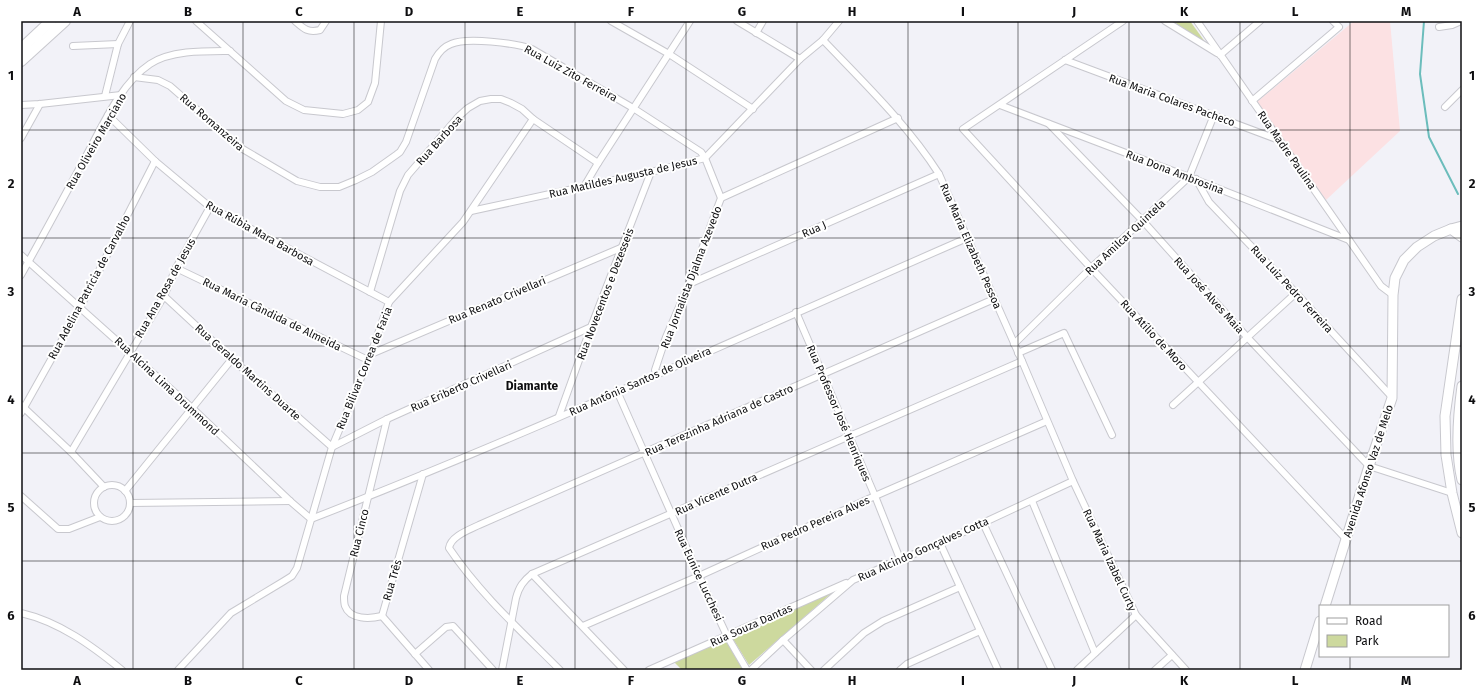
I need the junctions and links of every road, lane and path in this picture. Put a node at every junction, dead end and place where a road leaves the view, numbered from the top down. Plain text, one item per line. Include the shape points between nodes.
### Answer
1 (51, 21) edge
2 (65, 21) edge
3 (130, 21) edge
4 (196, 21) edge
5 (295, 21) edge
6 (326, 21) edge
7 (381, 21) edge
8 (611, 21) edge
9 (690, 21) edge
10 (737, 21) edge
11 (763, 21) edge
12 (839, 21) edge
13 (1123, 21) edge
14 (1165, 21) edge
15 (1260, 21) edge
16 (1333, 21) edge
17 (1461, 21) edge
18 (1199, 22) edge
19 (1439, 27) dead end
20 (756, 33) junction
21 (823, 40) junction
22 (118, 44) junction
23 (73, 46) dead end
24 (21, 49) edge
25 (230, 51) junction
26 (669, 54) junction
27 (1220, 55) junction
28 (800, 59) junction
29 (1065, 60) junction
30 (21, 61) edge
31 (134, 77) junction
32 (1462, 90) edge
33 (121, 95) junction
34 (105, 96) junction
35 (1252, 101) junction
36 (40, 104) junction
37 (1000, 104) junction
38 (21, 105) edge
39 (633, 108) junction
40 (753, 108) junction
41 (1445, 108) dead end
42 (108, 115) junction
43 (1214, 115) junction
44 (898, 118) junction
45 (533, 119) junction
46 (1049, 124) junction
47 (21, 138) edge
48 (1280, 140) junction
49 (396, 155) joint
50 (705, 158) junction
51 (155, 161) junction
52 (598, 163) junction
53 (651, 172) junction
54 (939, 174) junction
55 (1192, 178) junction
56 (585, 185) junction
57 (721, 198) junction
58 (210, 208) junction
59 (471, 211) junction
60 (1142, 220) junction
61 (1462, 226) edge
62 (1451, 229) junction
63 (1462, 237) edge
64 (967, 238) junction
65 (1349, 240) junction
66 (623, 246) junction
67 (21, 256) edge
68 (28, 262) junction
69 (176, 268) junction
70 (1091, 268) junction
71 (21, 275) edge
72 (689, 284) junction
73 (370, 292) junction
74 (1296, 293) junction
75 (1393, 295) junction
76 (164, 296) junction
77 (1462, 298) edge
78 (994, 299) junction
79 (389, 302) junction
80 (80, 308) junction
81 (796, 312) junction
82 (591, 327) junction
83 (1247, 337) junction
84 (1014, 344) junction
85 (130, 352) junction
86 (1018, 353) junction
87 (370, 357) junction
88 (232, 359) junction
89 (1022, 361) junction
90 (656, 374) junction
91 (822, 374) junction
92 (1198, 382) junction
93 (1462, 386) edge
94 (617, 391) junction
95 (1392, 398) junction
96 (1173, 405) dead end
97 (22, 408) edge
98 (192, 408) junction
99 (559, 416) junction
100 (387, 419) junction
101 (1048, 421) junction
102 (1112, 435) dead end
103 (849, 436) junction
104 (332, 447) junction
105 (71, 452) junction
106 (644, 453) junction
107 (1369, 466) junction
108 (423, 474) junction
109 (1462, 480) edge
110 (1073, 481) junction
111 (104, 487) junction
112 (125, 491) junction
113 (1452, 493) junction
114 (21, 496) edge
115 (875, 496) junction
116 (368, 497) junction
117 (290, 501) junction
118 (1032, 501) junction
119 (130, 503) junction
120 (671, 514) junction
121 (100, 517) junction
122 (311, 519) junction
123 (983, 522) junction
124 (1462, 534) edge
125 (1346, 540) junction
126 (940, 543) junction
127 (900, 559) junction
128 (532, 574) junction
129 (699, 576) junction
130 (852, 580) junction
131 (960, 587) junction
132 (1325, 605) edge
133 (21, 613) edge
134 (1136, 615) junction
135 (382, 616) junction
136 (511, 621) junction
137 (1319, 624) edge
138 (583, 626) junction
139 (980, 631) junction
140 (727, 636) junction
141 (783, 640) junction
142 (1095, 653) junction
143 (415, 654) junction
144 (1172, 655) junction
145 (122, 670) edge
146 (178, 670) edge
147 (429, 670) edge
148 (493, 670) edge
149 (502, 670) edge
150 (560, 670) edge
151 (624, 670) edge
152 (648, 670) edge
153 (746, 670) edge
154 (750, 670) edge
155 (811, 670) edge
156 (824, 670) edge
157 (900, 670) edge
158 (998, 670) edge
159 (1052, 670) edge
160 (1078, 670) edge
161 (1155, 670) edge
162 (1186, 670) edge
163 (1305, 670) edge

1 - 24 main road
2 - 30 main road
3 - 22 street
4 - 25 street
5 - 6 street via 305,30 313,32 320,30
7 - 25 street via 375,83 368,102 358,110 343,114 304,110 286,101
8 - 26 street
9 - 26 street
10 - 20 street
11 - 20 street
12 - 21 street, Rua Matildes Augusta de Jesus
13 - 29 street
14 - 27 street, Rua Madre Paulina
15 - 27 street
16 - 35 street via 1339,27
17 - 19 street via 1452,26
18 - 27 street
20 - 28 street
21 - 28 street, Rua Matildes Augusta de Jesus
21 - 44 street, Rua Maria Elizabeth Pessoa
22 - 23 street
22 - 34 street
25 - 31 street, Rua Oliveiro Marciano via 172,55 151,63
26 - 39 street
26 - 40 street
27 - 35 street, Rua Madre Paulina
28 - 40 street, Rua Matildes Augusta de Jesus
29 - 37 street
29 - 43 street, Rua Maria Colares Pacheco
31 - 33 street, Rua Oliveiro Marciano
31 - 49 street, Rua Romanzeira via 158,80 170,86 241,148 297,181 320,187 339,187 372,172
32 - 41 street
33 - 34 street
33 - 42 street, Rua Oliveiro Marciano
34 - 36 street
35 - 48 street, Rua Madre Paulina
36 - 38 street
36 - 47 street
37 - 46 street, Rua Dona Ambrosina
37 - 70 street, Rua Atílio de Moro via 963,129
39 - 49 street, Rua Luiz Zito Ferreira via 524,46 490,42 452,43 441,50 435,58 406,142
39 - 50 street, Rua Luiz Zito Ferreira via 701,152
39 - 52 street
40 - 50 street, Rua Matildes Augusta de Jesus
42 - 51 street, Rua Rúbia Mara Barbosa
42 - 68 street, Rua Oliveiro Marciano
43 - 48 street, Rua Maria Colares Pacheco
43 - 55 street, Rua Amilcar Quintela
44 - 54 street, Rua Maria Elizabeth Pessoa via 924,150
44 - 57 street
45 - 52 street, Rua Barbosa
45 - 59 street, Rua Bilivar Correa de Faria
45 - 73 street, Rua Barbosa via 511,103 496,99 480,101 458,116 408,174 400,191
46 - 55 street, Rua Dona Ambrosina
46 - 60 street, Rua José Alves Maia
48 - 65 street, Rua Madre Paulina
50 - 53 street, Rua Matildes Augusta de Jesus
50 - 57 street, Rua Jornalista Djalma Azevedo
51 - 58 street, Rua Rúbia Mara Barbosa
51 - 80 street, Rua Adelina Patrícia de Carvalho
52 - 56 street
53 - 56 street, Rua Matildes Augusta de Jesus
53 - 66 street, Rua Novecentos e Dezesseis
54 - 64 street, Rua Maria Elizabeth Pessoa
54 - 72 street, Rua J
55 - 60 street, Rua Amilcar Quintela
55 - 65 street, Rua Dona Ambrosina
55 - 74 street, Rua Luiz Pedro Ferreira via 1209,202
56 - 59 street, Rua Matildes Augusta de Jesus
57 - 72 street, Rua Jornalista Djalma Azevedo
58 - 69 street, Rua Ana Rosa de Jesus
58 - 73 street, Rua Rúbia Mara Barbosa
59 - 79 street, Rua Bilivar Correa de Faria
60 - 70 street, Rua Amilcar Quintela
60 - 83 street, Rua José Alves Maia
61 - 62 main road, Avenida Afonso Vaz de Melo
62 - 63 main road
62 - 75 main road, Avenida Afonso Vaz de Melo via 1417,247 1404,260 1395,278
64 - 78 street, Rua Maria Elizabeth Pessoa
64 - 81 street, Rua Antônia Santos de Oliveira
65 - 75 street, Rua Madre Paulina via 1381,286
66 - 82 street, Rua Novecentos e Dezesseis
66 - 87 street, Rua Renato Crivellari
67 - 68 street, Rua Alcina Lima Drummond
68 - 71 street, Rua Oliveiro Marciano
68 - 80 street, Rua Alcina Lima Drummond
69 - 76 street, Rua Ana Rosa de Jesus
69 - 87 street, Rua Maria Cândida de Almeida
70 - 84 street, Rua Amilcar Quintela
70 - 92 street, Rua Atílio de Moro
72 - 90 street, Rua Jornalista Djalma Azevedo via 666,337 655,370
73 - 79 street, Rua Rúbia Mara Barbosa
74 - 83 street
74 - 95 street, Rua Luiz Pedro Ferreira
75 - 95 main road, Avenida Afonso Vaz de Melo
76 - 85 street, Rua Ana Rosa de Jesus
76 - 88 street, Rua Geraldo Martins Duarte
77 - 113 main road via 1446,416 1446,455
78 - 84 street, Rua Maria Elizabeth Pessoa
78 - 91 street, Rua Terezinha Adriana de Castro
79 - 87 street, Rua Bilivar Correa de Faria
80 - 85 street, Rua Alcina Lima Drummond
80 - 97 street, Rua Adelina Patrícia de Carvalho
81 - 90 street, Rua Antônia Santos de Oliveira
81 - 91 street, Rua Professor José Henriques
82 - 99 street, Rua Novecentos e Dezesseis
82 - 100 street, Rua Eriberto Crivellari
83 - 92 street
83 - 107 street, Rua José Alves Maia
84 - 86 street, Rua Maria Elizabeth Pessoa
85 - 98 street, Rua Alcina Lima Drummond
85 - 105 street, Rua Ana Rosa de Jesus
86 - 89 street, Rua Maria Elizabeth Pessoa
86 - 102 street via 1064,333
87 - 104 street, Rua Bilivar Correa de Faria
88 - 98 street
88 - 104 street, Rua Geraldo Martins Duarte
89 - 101 street, Rua Maria Elizabeth Pessoa
89 - 103 street, Rua Vicente Dutra
90 - 94 street, Rua Antônia Santos de Oliveira
91 - 103 street, Rua Professor José Henriques
91 - 106 street, Rua Terezinha Adriana de Castro
92 - 96 street
92 - 125 street, Rua Atílio de Moro
93 - 109 main road via 1458,438
94 - 99 street, Rua Antônia Santos de Oliveira
94 - 106 street, Rua Eunice Lucchesi
95 - 107 main road, Avenida Afonso Vaz de Melo
97 - 105 street
98 - 112 street
98 - 117 street, Rua Alcina Lima Drummond
99 - 108 street, Rua Antônia Santos de Oliveira
100 - 104 street, Rua Eriberto Crivellari
100 - 116 street, Rua Cinco
101 - 110 street, Rua Maria Elizabeth Pessoa
101 - 115 street, Rua Pedro Pereira Alves
103 - 115 street, Rua Professor José Henriques
103 - 120 street, Rua Vicente Dutra
104 - 122 street, Rua Bilivar Correa de Faria
105 - 111 street
106 - 120 street, Rua Eunice Lucchesi
106 - 136 street, Rua Terezinha Adriana de Castro via 478,525 451,542 449,548 464,569
107 - 113 street
107 - 125 main road, Avenida Afonso Vaz de Melo
108 - 116 street, Rua Antônia Santos de Oliveira
108 - 135 street, Rua Três
110 - 118 street, Rua Alcindo Gonçalves Cotta
110 - 134 street, Rua Maria Izabel Curty
111 - 112 street via 115,485
111 - 121 street via 94,501
112 - 119 street
113 - 124 main road
114 - 121 street via 58,529 69,529
115 - 127 street, Rua Professor José Henriques
115 - 129 street, Rua Pedro Pereira Alves
116 - 122 street, Rua Antônia Santos de Oliveira
116 - 135 street, Rua Cinco via 346,584 345,607 352,615 365,619
117 - 119 street
117 - 122 street, Rua Alcina Lima Drummond
118 - 123 street, Rua Alcindo Gonçalves Cotta
118 - 142 street
119 - 121 street via 126,514 116,520 110,521
120 - 128 street, Rua Vicente Dutra
120 - 129 street, Rua Eunice Lucchesi
122 - 146 street, Rua Bilivar Correa de Faria via 297,568 292,576 231,614 193,649
123 - 126 street, Rua Alcindo Gonçalves Cotta
123 - 159 street
125 - 132 main road, Avenida Afonso Vaz de Melo
126 - 127 street, Rua Alcindo Gonçalves Cotta
126 - 131 street
127 - 130 street, Rua Alcindo Gonçalves Cotta
128 - 136 street via 519,587
128 - 138 street
129 - 138 street, Rua Pedro Pereira Alves
129 - 140 street, Rua Eunice Lucchesi
130 - 140 street, Rua Souza Dantas
130 - 141 street, Rua Alcindo Gonçalves Cotta
131 - 139 street
131 - 156 street via 883,621 864,633
133 - 145 street via 74,635
134 - 142 street
134 - 144 street, Rua Maria Izabel Curty
135 - 143 street, Rua Três
136 - 149 street
136 - 150 street
137 - 163 main road
138 - 151 street
139 - 157 street via 907,664
139 - 158 street
140 - 152 street, Rua Souza Dantas
140 - 153 street, Rua Eunice Lucchesi
141 - 154 street, Rua Alcindo Gonçalves Cotta
141 - 155 street
142 - 160 street
143 - 147 street, Rua Três
143 - 148 street via 451,625
144 - 161 street
144 - 162 street, Rua Maria Izabel Curty

